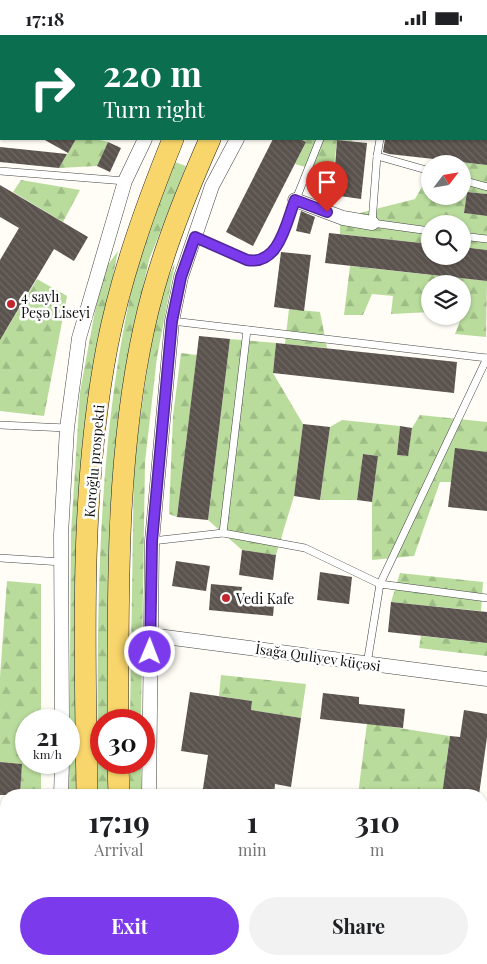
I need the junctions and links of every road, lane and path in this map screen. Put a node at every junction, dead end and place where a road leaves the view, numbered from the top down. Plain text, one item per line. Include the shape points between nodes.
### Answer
1 (145, 140) edge
2 (173, 140) edge
3 (210, 140) edge
4 (236, 140) edge
5 (320, 140) edge
6 (380, 140) edge
7 (377, 157) junction
8 (421, 169) edge
9 (0, 171) edge
10 (125, 181) junction
11 (471, 183) edge
12 (487, 187) edge
13 (295, 200) junction
14 (372, 223) junction
15 (421, 230) edge
16 (195, 237) junction
17 (471, 237) edge
18 (487, 239) edge
19 (172, 321) junction
20 (247, 330) junction
21 (487, 358) edge
22 (483, 374) edge
23 (0, 425) edge
24 (67, 428) junction
25 (223, 533) junction
26 (152, 541) junction
27 (0, 558) edge
28 (62, 562) junction
29 (380, 584) junction
30 (487, 598) edge
31 (150, 635) junction
32 (367, 664) junction
33 (487, 679) edge
34 (62, 709) edge
35 (118, 709) edge
36 (62, 774) edge
37 (118, 774) edge
38 (61, 789) edge
39 (87, 789) edge
40 (119, 789) edge
41 (149, 789) edge

1 - 10 street
2 - 39 main road, Koroğlu prospekti via 132,248 107,347 93,443 86,541
3 - 35 main road via 165,251 144,327 130,404 124,459 118,596
4 - 16 street via 212,186
5 - 13 lane
6 - 7 lane
7 - 8 lane
7 - 14 lane
9 - 10 lane
10 - 24 street via 79,338
11 - 12 lane
13 - 14 street via 343,218
13 - 16 lane via 275,252 266,258 255,262 247,260
14 - 15 lane
16 - 19 street via 181,277
17 - 18 lane
19 - 20 lane
19 - 26 street
20 - 21 lane
20 - 25 lane
21 - 22 lane
22 - 29 lane
23 - 24 lane
24 - 28 street
25 - 26 lane
25 - 29 lane via 305,548
26 - 31 street
27 - 28 lane
28 - 34 street
29 - 30 lane
29 - 32 lane
31 - 32 street, İsağa Quliyev küçəsi
31 - 41 street
32 - 33 street, İsağa Quliyev küçəsi
36 - 38 street
37 - 40 main road

